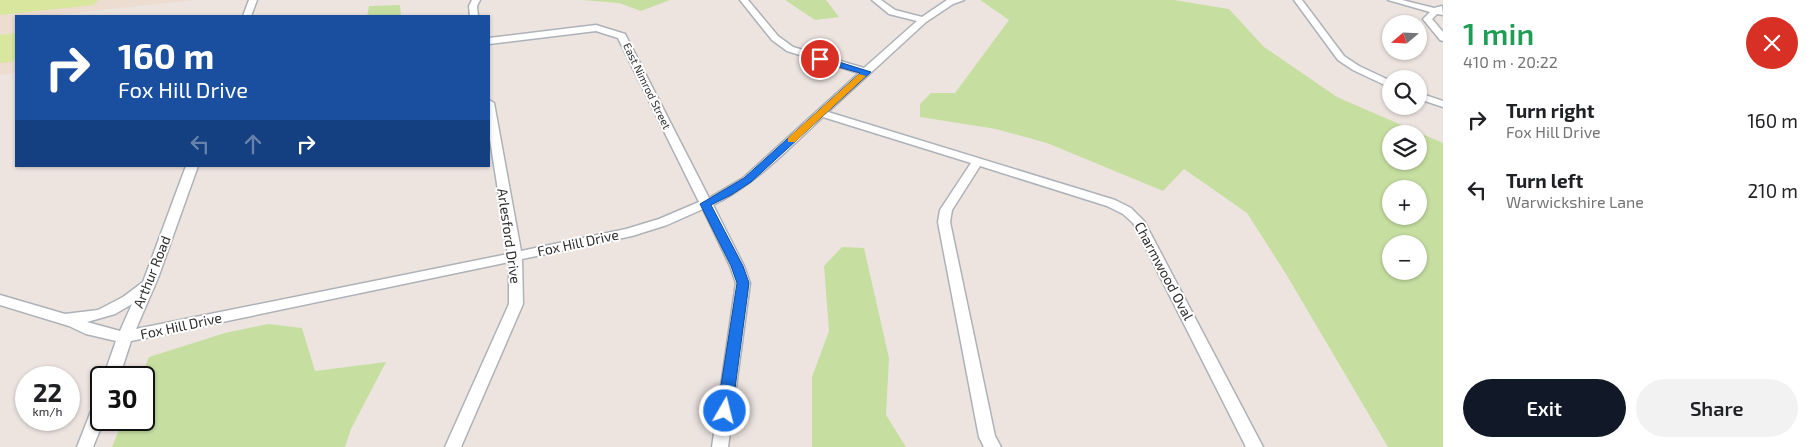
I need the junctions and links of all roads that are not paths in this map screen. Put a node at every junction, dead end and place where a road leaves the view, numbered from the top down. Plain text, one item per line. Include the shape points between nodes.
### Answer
1 (253, 0) edge
2 (476, 0) edge
3 (744, 0) edge
4 (876, 0) edge
5 (960, 0) edge
6 (1298, 0) edge
7 (1392, 0) edge
8 (1443, 6) edge
9 (1439, 12) edge
10 (247, 15) edge
11 (474, 15) edge
12 (923, 20) junction
13 (1443, 38) edge
14 (490, 41) edge
15 (867, 72) junction
16 (1382, 81) edge
17 (1427, 99) edge
18 (1443, 104) edge
19 (490, 108) edge
20 (822, 113) junction
21 (978, 161) junction
22 (192, 167) edge
23 (705, 204) junction
24 (515, 257) junction
25 (151, 278) junction
26 (0, 300) edge
27 (62, 318) junction
28 (125, 338) junction
29 (115, 366) edge
30 (91, 431) edge
31 (85, 447) edge
32 (453, 447) edge
33 (720, 447) edge
34 (994, 447) edge
35 (1255, 447) edge

1 - 10 street
2 - 11 street
3 - 15 street via 775,38 790,49
4 - 12 street via 892,12
5 - 12 street, Fox Hill Drive via 950,2
6 - 16 street via 1340,58
7 - 9 street
8 - 9 street
9 - 13 street via 1427,18
12 - 15 street, Fox Hill Drive
14 - 23 street, East Nimrod Street via 596,28 622,36
15 - 20 street, Fox Hill Drive
17 - 18 street
19 - 24 street, Arlesford Drive
20 - 21 street, Charmwood Oval
20 - 23 street, Fox Hill Drive via 747,180
21 - 34 street via 946,210 944,222 987,436
21 - 35 street, Charmwood Oval via 1111,203 1138,220
22 - 25 street, Arthur Road
23 - 24 street, Fox Hill Drive via 663,222 628,232
23 - 33 street, East Nimrod Street via 743,283
24 - 28 street, Fox Hill Drive
24 - 32 street, Arlesford Drive via 518,278 516,304
25 - 27 street via 123,305 106,313
25 - 28 street, Arthur Road
26 - 27 street
27 - 28 street via 91,330
28 - 29 street, Arthur Road
30 - 31 street

